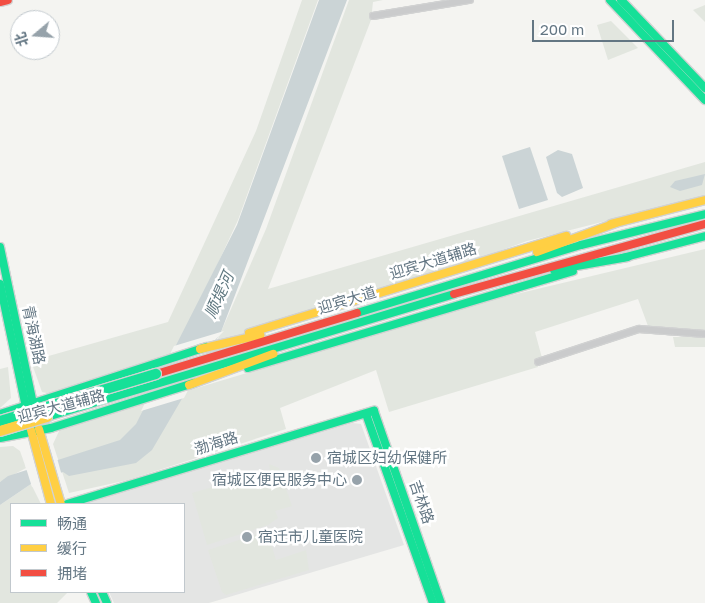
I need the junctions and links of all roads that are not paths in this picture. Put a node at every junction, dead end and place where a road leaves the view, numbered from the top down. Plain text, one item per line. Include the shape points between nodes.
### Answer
1 (8, 0) edge
2 (470, 0) edge
3 (610, 0) edge
4 (621, 0) edge
5 (0, 2) edge
6 (372, 16) dead end
7 (705, 88) edge
8 (705, 100) edge
9 (705, 200) edge
10 (705, 214) edge
11 (616, 223) junction
12 (705, 224) edge
13 (705, 236) edge
14 (0, 247) edge
15 (628, 257) junction
16 (0, 284) edge
17 (433, 290) junction
18 (420, 304) junction
19 (409, 307) junction
20 (339, 318) junction
21 (705, 334) edge
22 (220, 344) junction
23 (538, 362) dead end
24 (193, 383) junction
25 (29, 404) junction
26 (370, 412) junction
27 (0, 414) edge
28 (0, 421) edge
29 (35, 430) junction
30 (0, 431) edge
31 (0, 438) edge
32 (51, 489) junction
33 (51, 503) edge
34 (60, 503) edge
35 (70, 503) edge
36 (432, 603) edge
37 (441, 603) edge

1 - 5 main road
2 - 6 street
3 - 8 main road
4 - 7 main road
9 - 11 main road, 迎宾大道辅路
10 - 17 main road, 迎宾大道
11 - 17 main road
11 - 22 main road, 迎宾大道辅路
12 - 18 main road, 迎宾大道
13 - 15 main road, 迎宾大道辅路
14 - 25 main road, 青海湖路
15 - 18 main road
15 - 24 main road, 迎宾大道辅路
16 - 25 main road, 青海湖路
17 - 20 main road, 迎宾大道
18 - 19 main road, 迎宾大道
19 - 24 main road
19 - 30 main road, 迎宾大道, bridge
20 - 22 main road
20 - 28 main road, 迎宾大道, bridge
21 - 23 street via 639,329
22 - 25 main road, 迎宾大道辅路
24 - 29 main road, 迎宾大道辅路
25 - 27 main road, 迎宾大道辅路
25 - 29 main road, 青海湖路
26 - 35 main road, 渤海路
26 - 36 main road, 吉林路
26 - 37 main road, 吉林路
29 - 31 main road, 迎宾大道辅路
29 - 32 main road, 青海湖路
32 - 33 main road
32 - 34 main road

